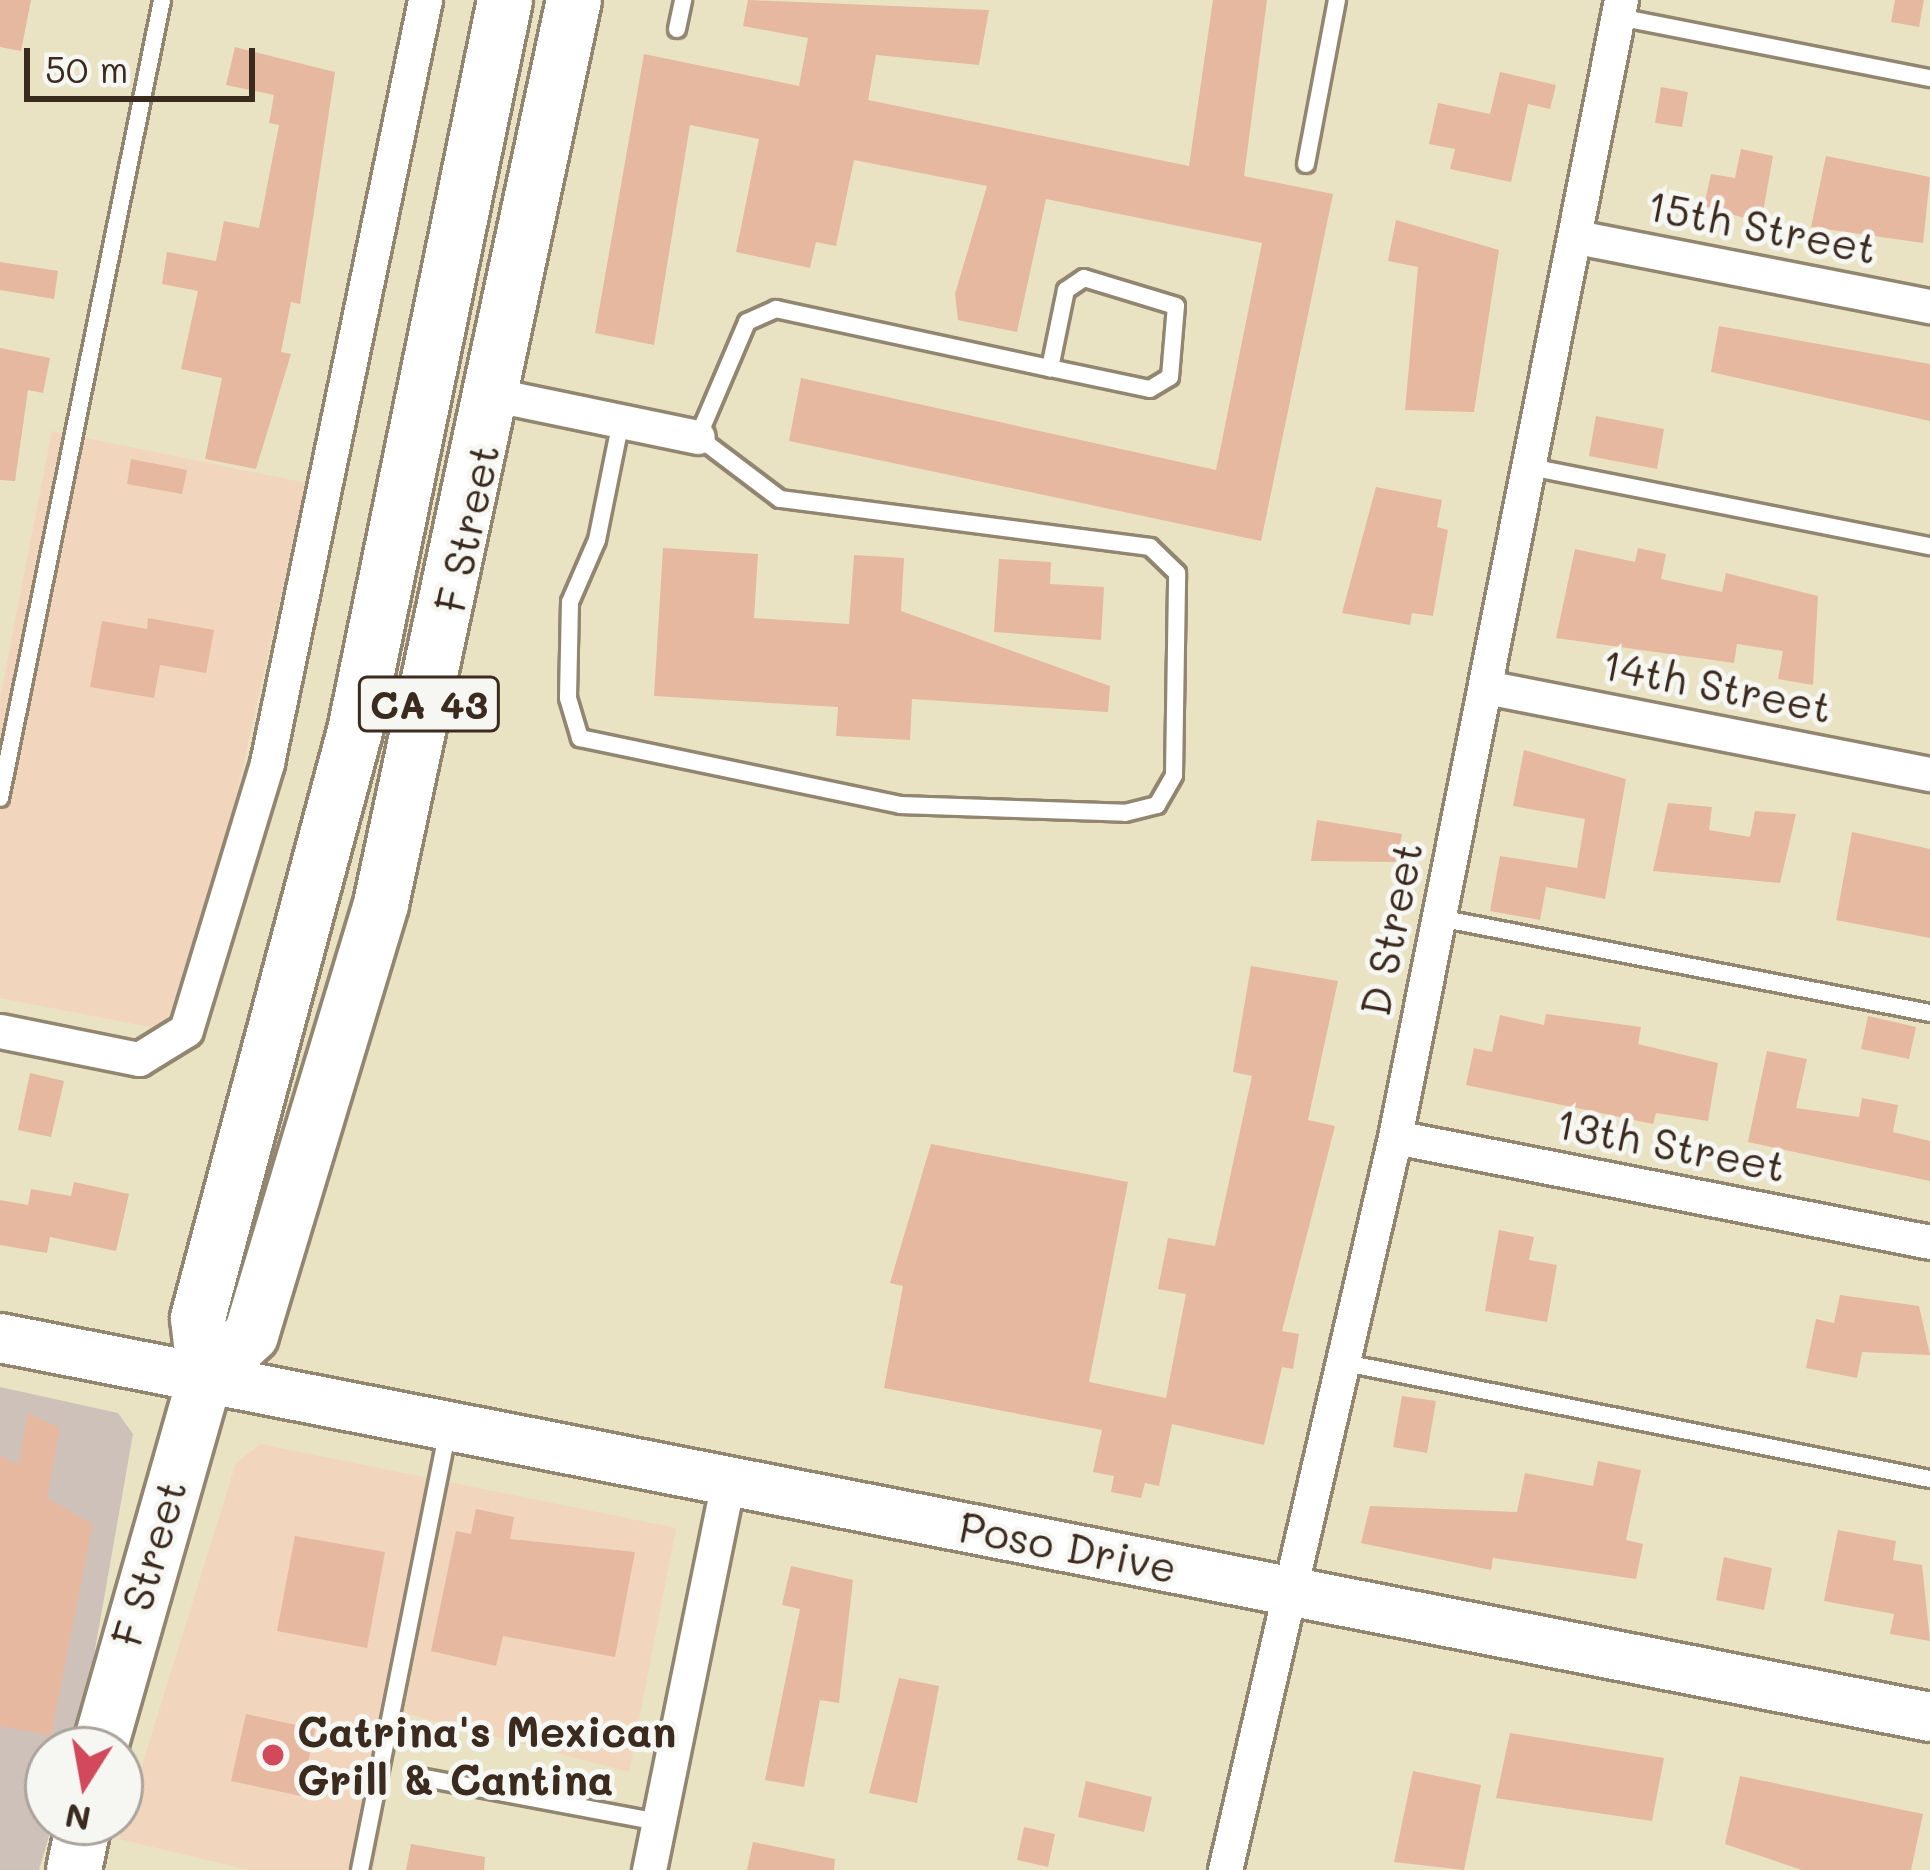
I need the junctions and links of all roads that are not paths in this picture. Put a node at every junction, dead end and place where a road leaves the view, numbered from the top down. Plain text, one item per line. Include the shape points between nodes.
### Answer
1 (163, 0) edge
2 (425, 0) edge
3 (505, 0) edge
4 (574, 0) edge
5 (683, 0) edge
6 (1336, 0) edge
7 (1620, 8) edge
8 (677, 28) dead end
9 (1930, 78) edge
10 (1306, 164) dead end
11 (1576, 237) junction
12 (1930, 306) edge
13 (1050, 368) junction
14 (495, 395) junction
15 (621, 421) junction
16 (698, 436) junction
17 (1530, 467) junction
18 (1930, 546) edge
19 (1486, 687) junction
20 (1930, 774) edge
21 (0, 798) edge
22 (1439, 918) junction
23 (1930, 1012) edge
24 (0, 1031) edge
25 (1395, 1137) junction
26 (1930, 1242) edge
27 (0, 1338) edge
28 (1345, 1363) junction
29 (205, 1378) junction
30 (449, 1426) junction
31 (728, 1480) junction
32 (1930, 1480) edge
33 (1295, 1592) junction
34 (1930, 1717) edge
35 (106, 1726) edge
36 (416, 1776) dead end
37 (658, 1822) junction
38 (360, 1870) edge
39 (649, 1870) edge
40 (1225, 1870) edge

1 - 21 lane
2 - 24 street via 267,763 186,1030 139,1059
3 - 29 main road, F Street / CA 43 via 355,731 198,1318
4 - 14 main road, F Street / CA 43
5 - 8 lane
6 - 10 lane
7 - 9 lane
7 - 11 street, D Street
11 - 12 street, 15th Street
11 - 17 street, D Street
13 - 13 lane via 1150,389 1170,376 1176,305 1084,278 1066,290
13 - 16 lane via 776,309 747,322
14 - 15 street
14 - 29 main road, F Street / CA 43 via 325,1105 250,1335
15 - 16 street
15 - 16 lane via 597,540 570,602 568,698 580,738 900,805 1156,805 1174,775 1181,623 1177,573 1150,547 780,499
17 - 18 lane
17 - 19 street, D Street
19 - 20 street, 14th Street
19 - 22 street, D Street
22 - 23 lane
22 - 25 street, D Street
25 - 26 street, 13th Street
25 - 28 street, D Street
27 - 29 main road, Poso Drive
28 - 32 lane
28 - 33 street, D Street
29 - 30 main road, Poso Drive
29 - 35 main road, F Street / CA 43
30 - 31 main road, Poso Drive
30 - 38 lane
31 - 33 main road, Poso Drive
31 - 37 street
33 - 34 main road, Poso Drive
33 - 40 street, D Street
36 - 37 lane
37 - 39 street

